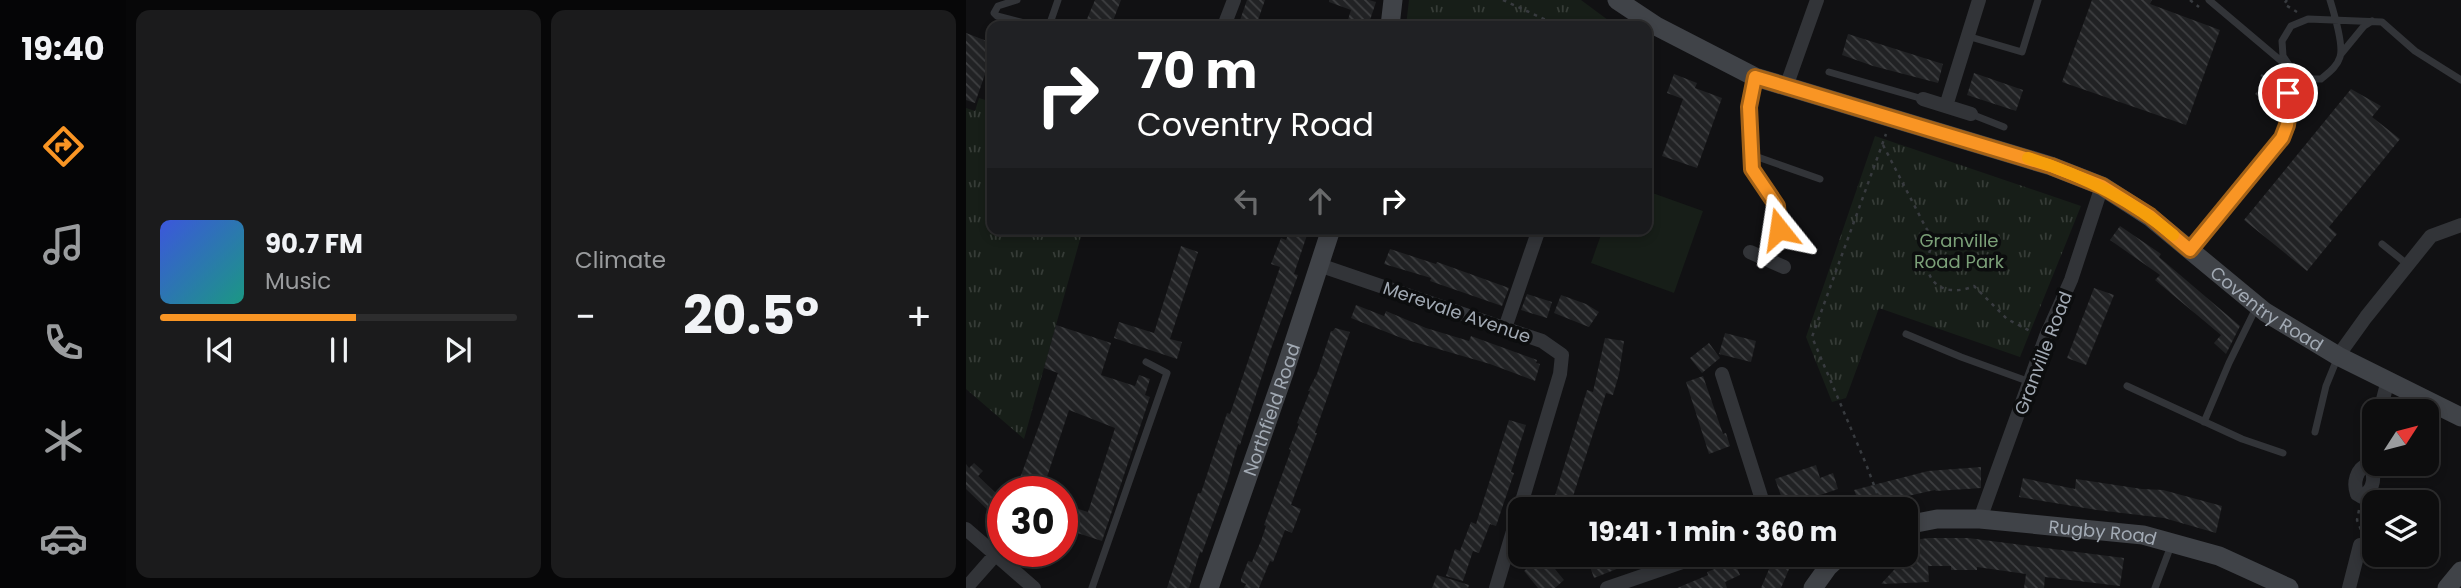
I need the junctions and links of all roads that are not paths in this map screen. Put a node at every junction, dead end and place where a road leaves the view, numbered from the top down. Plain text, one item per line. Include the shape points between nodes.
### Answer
1 (1017, 0) edge
2 (1234, 0) edge
3 (1393, 0) edge
4 (1618, 0) edge
5 (1817, 0) edge
6 (1979, 0) edge
7 (2038, 0) edge
8 (2330, 0) edge
9 (1058, 1) edge
10 (2211, 1) edge
11 (1017, 21) edge
12 (1051, 21) edge
13 (1226, 21) edge
14 (1391, 21) edge
15 (1641, 21) edge
16 (2336, 21) junction
17 (2373, 21) junction
18 (1652, 30) edge
19 (1968, 36) junction
20 (2341, 54) junction
21 (2293, 71) junction
22 (1829, 72) dead end
23 (1755, 77) junction
24 (2306, 79) junction
25 (2461, 80) edge
26 (1786, 87) junction
27 (2291, 95) junction
28 (1923, 99) joint
29 (1946, 106) junction
30 (1972, 114) joint
31 (2004, 127) dead end
32 (1752, 155) junction
33 (1820, 179) dead end
34 (2102, 186) junction
35 (2461, 225) edge
36 (1329, 235) edge
37 (1537, 235) edge
38 (2382, 244) dead end
39 (2190, 250) junction
40 (1750, 252) dead end
41 (1768, 259) junction
42 (2407, 264) junction
43 (1319, 265) junction
44 (1784, 267) dead end
45 (2257, 306) junction
46 (1504, 328) junction
47 (1906, 334) dead end
48 (2337, 356) junction
49 (1146, 362) dead end
50 (1722, 374) dead end
51 (2388, 380) junction
52 (2031, 382) junction
53 (2127, 386) dead end
54 (2383, 399) edge
55 (2461, 417) edge
56 (2204, 422) junction
57 (2315, 432) dead end
58 (2283, 453) dead end
59 (2362, 468) edge
60 (1761, 497) edge
61 (2362, 497) road end
62 (1980, 519) junction
63 (1918, 523) edge
64 (966, 529) edge
65 (2172, 543) junction
66 (2360, 545) road end
67 (987, 546) edge
68 (987, 564) edge
69 (1011, 567) edge
70 (1668, 567) edge
71 (1828, 567) edge
72 (2461, 571) edge
73 (966, 587) edge
74 (1034, 588) edge
75 (1092, 588) edge
76 (1209, 588) edge
77 (1496, 588) edge
78 (1607, 588) edge
79 (1813, 588) edge
80 (2155, 588) edge
81 (2289, 588) edge
82 (2349, 588) edge
83 (2447, 588) edge

1 - 11 lane via 998,6 994,13
2 - 13 street
3 - 14 main road
4 - 15 main road, Coventry Road
5 - 26 street
6 - 19 street
7 - 19 lane via 2022,52
8 - 16 lane
9 - 12 lane
10 - 21 lane
16 - 17 lane
16 - 20 lane
16 - 21 lane via 2308,19 2285,27 2283,56
17 - 20 lane
17 - 25 lane via 2382,22 2415,51
18 - 23 main road, Coventry Road
19 - 29 street
20 - 24 lane via 2321,79
21 - 24 lane
21 - 27 lane
22 - 28 lane
23 - 26 main road, Coventry Road
23 - 32 street via 1749,107
24 - 27 lane
26 - 34 main road, Coventry Road via 2051,166
27 - 39 street via 2282,138
28 - 29 street
29 - 30 street
30 - 31 lane
32 - 33 lane
32 - 41 street via 1752,169 1777,206 1779,229
34 - 39 main road, Coventry Road via 2150,216
34 - 52 street, Granville Road
35 - 42 street via 2431,236
36 - 43 main road, Northfield Road
37 - 46 street
38 - 42 lane
39 - 45 main road, Coventry Road
40 - 41 street
41 - 44 street
42 - 48 street
43 - 46 street, Merevale Avenue
43 - 76 main road, Northfield Road
45 - 48 main road, Coventry Road
45 - 56 lane
46 - 77 street, Merevale Avenue via 1542,341 1562,355
47 - 52 lane
48 - 51 main road, Coventry Road
48 - 57 lane
49 - 75 lane via 1167,373
50 - 60 street
51 - 54 street
51 - 55 main road, Coventry Road
52 - 62 street, Granville Road
53 - 56 lane
56 - 58 lane
59 - 61 street via 2356,482 2357,494
62 - 63 main road, Rugby Road
62 - 65 main road, Rugby Road via 2143,535
64 - 67 street
65 - 80 lane
65 - 81 main road, Rugby Road via 2220,556
66 - 82 street
68 - 73 street
69 - 74 street
70 - 78 street
71 - 79 main road
72 - 83 main road

